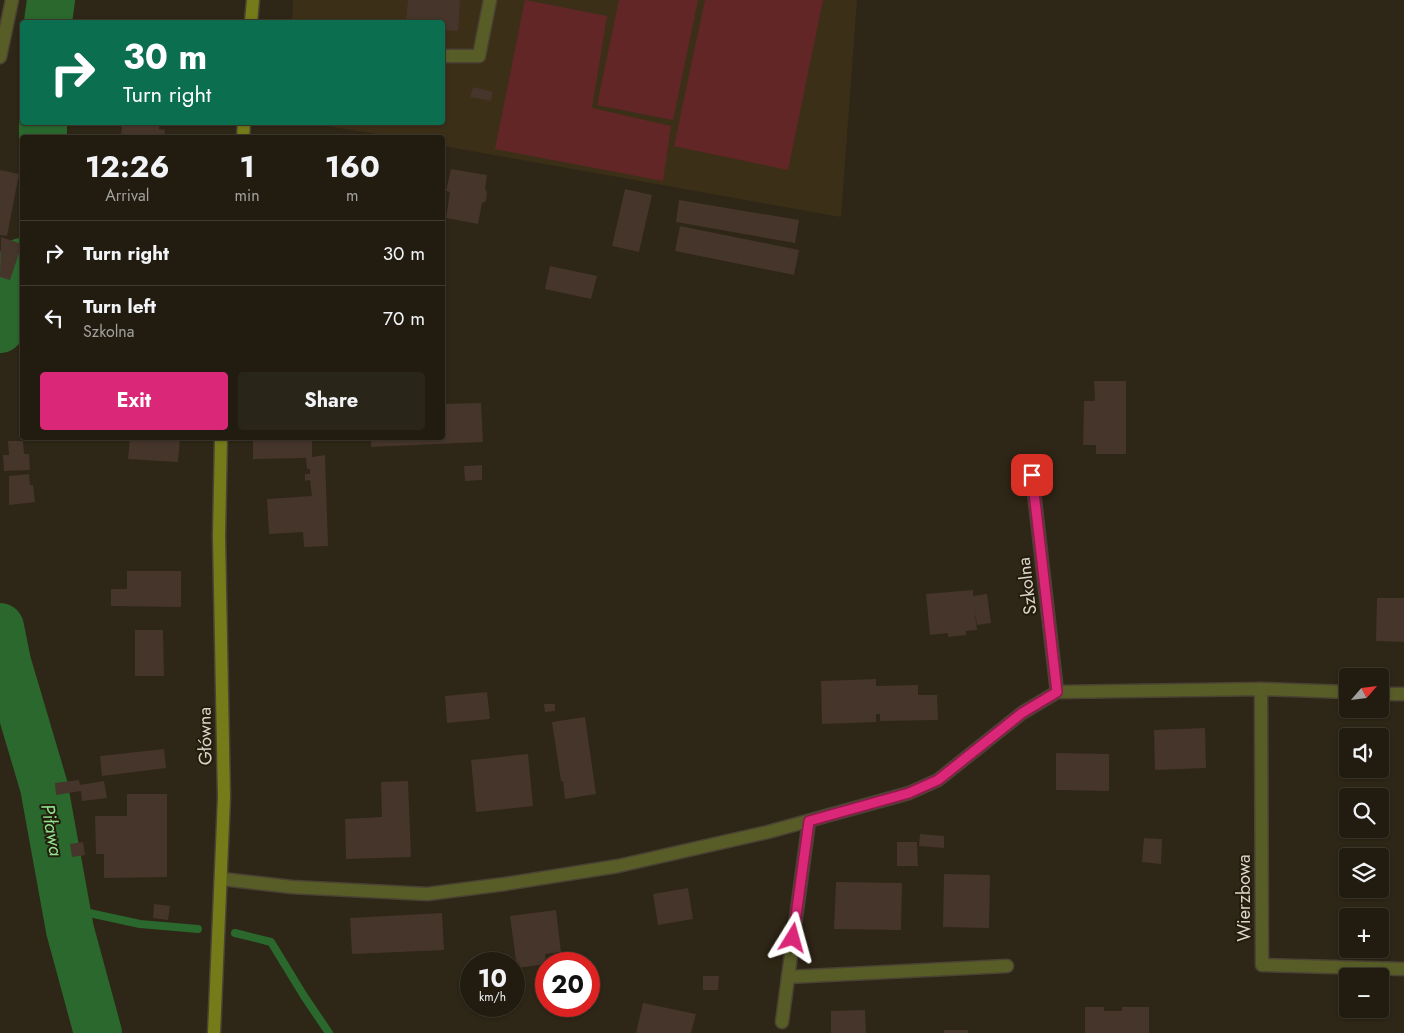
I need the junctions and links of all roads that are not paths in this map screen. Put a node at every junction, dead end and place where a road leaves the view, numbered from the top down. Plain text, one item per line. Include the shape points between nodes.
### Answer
1 (12, 0) edge
2 (253, 0) edge
3 (490, 0) edge
4 (251, 20) edge
5 (445, 56) edge
6 (0, 57) edge
7 (221, 440) edge
8 (1032, 475) dead end
9 (1260, 689) junction
10 (1057, 692) junction
11 (1339, 692) edge
12 (1389, 694) edge
13 (1404, 694) edge
14 (809, 821) junction
15 (222, 879) junction
16 (1007, 966) dead end
17 (1404, 969) edge
18 (788, 976) junction
19 (782, 1022) dead end
20 (214, 1033) edge

1 - 6 street
2 - 4 main road
3 - 5 street via 479,56
7 - 15 main road, Główna via 218,536 224,798
8 - 10 street, Szkolna
9 - 10 street
9 - 11 street
9 - 17 street, Wierzbowa via 1262,965
10 - 14 street via 1022,713 938,780 909,793
12 - 13 street
14 - 15 street via 618,866 427,894 292,887
14 - 18 street
15 - 20 main road, Główna
16 - 18 street
18 - 19 street

